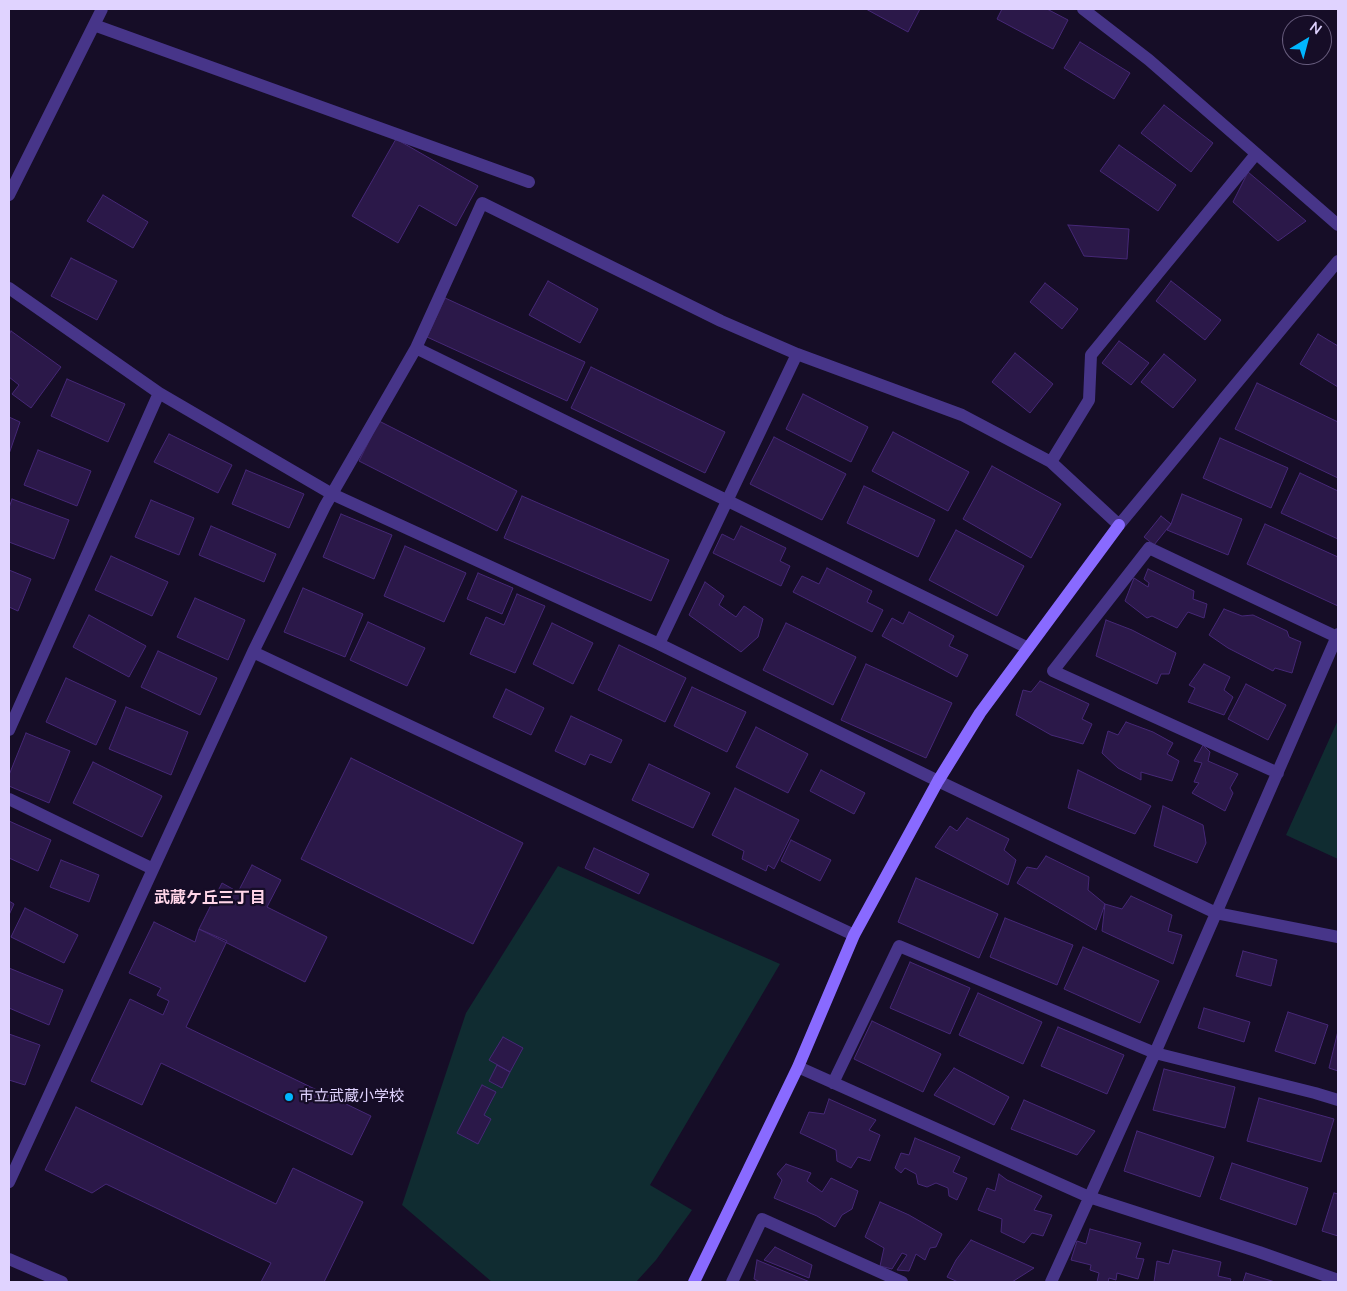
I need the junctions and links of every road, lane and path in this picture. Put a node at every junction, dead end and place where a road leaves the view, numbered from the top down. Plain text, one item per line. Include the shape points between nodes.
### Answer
1 (102, 9) edge
2 (1083, 9) edge
3 (94, 25) junction
4 (1256, 154) junction
5 (529, 182) dead end
6 (9, 194) edge
7 (1338, 225) edge
8 (1338, 261) edge
9 (9, 288) edge
10 (416, 348) junction
11 (797, 354) junction
12 (160, 392) junction
13 (1051, 462) junction
14 (332, 494) junction
15 (727, 501) junction
16 (1119, 526) junction
17 (1337, 635) edge
18 (659, 644) junction
19 (1028, 648) junction
20 (253, 652) junction
21 (9, 730) edge
22 (1278, 773) junction
23 (938, 781) junction
24 (9, 799) edge
25 (153, 869) junction
26 (1216, 913) junction
27 (854, 935) junction
28 (1338, 937) edge
29 (1155, 1053) junction
30 (798, 1067) junction
31 (833, 1083) junction
32 (1338, 1100) edge
33 (9, 1182) edge
34 (1089, 1197) junction
35 (9, 1259) edge
36 (1338, 1280) edge
37 (62, 1282) edge
38 (694, 1282) edge
39 (732, 1282) edge
40 (902, 1282) edge
41 (1051, 1282) edge

1 - 3 street
2 - 4 street via 1149,60
3 - 5 street
3 - 6 street
4 - 7 street
4 - 13 street via 1091,355 1089,400
8 - 16 street
9 - 12 street
10 - 11 street via 482,203 721,321
10 - 14 street
10 - 15 street
11 - 13 street via 962,416
11 - 15 street
12 - 14 street
12 - 21 street
13 - 16 street
14 - 18 street
14 - 20 street
15 - 18 street
15 - 19 street
16 - 19 street
17 - 22 street
17 - 22 street via 1149,548 1052,671
18 - 23 street
19 - 23 street via 980,713
20 - 25 street
20 - 27 street
22 - 26 street
23 - 26 street
23 - 27 street
24 - 25 street
25 - 33 street
26 - 28 street
26 - 29 street
27 - 30 street
29 - 31 street via 899,946
29 - 32 street
29 - 34 street
30 - 31 street
30 - 38 street
31 - 34 street
34 - 36 street
34 - 41 street
35 - 37 street
39 - 40 street via 762,1219

